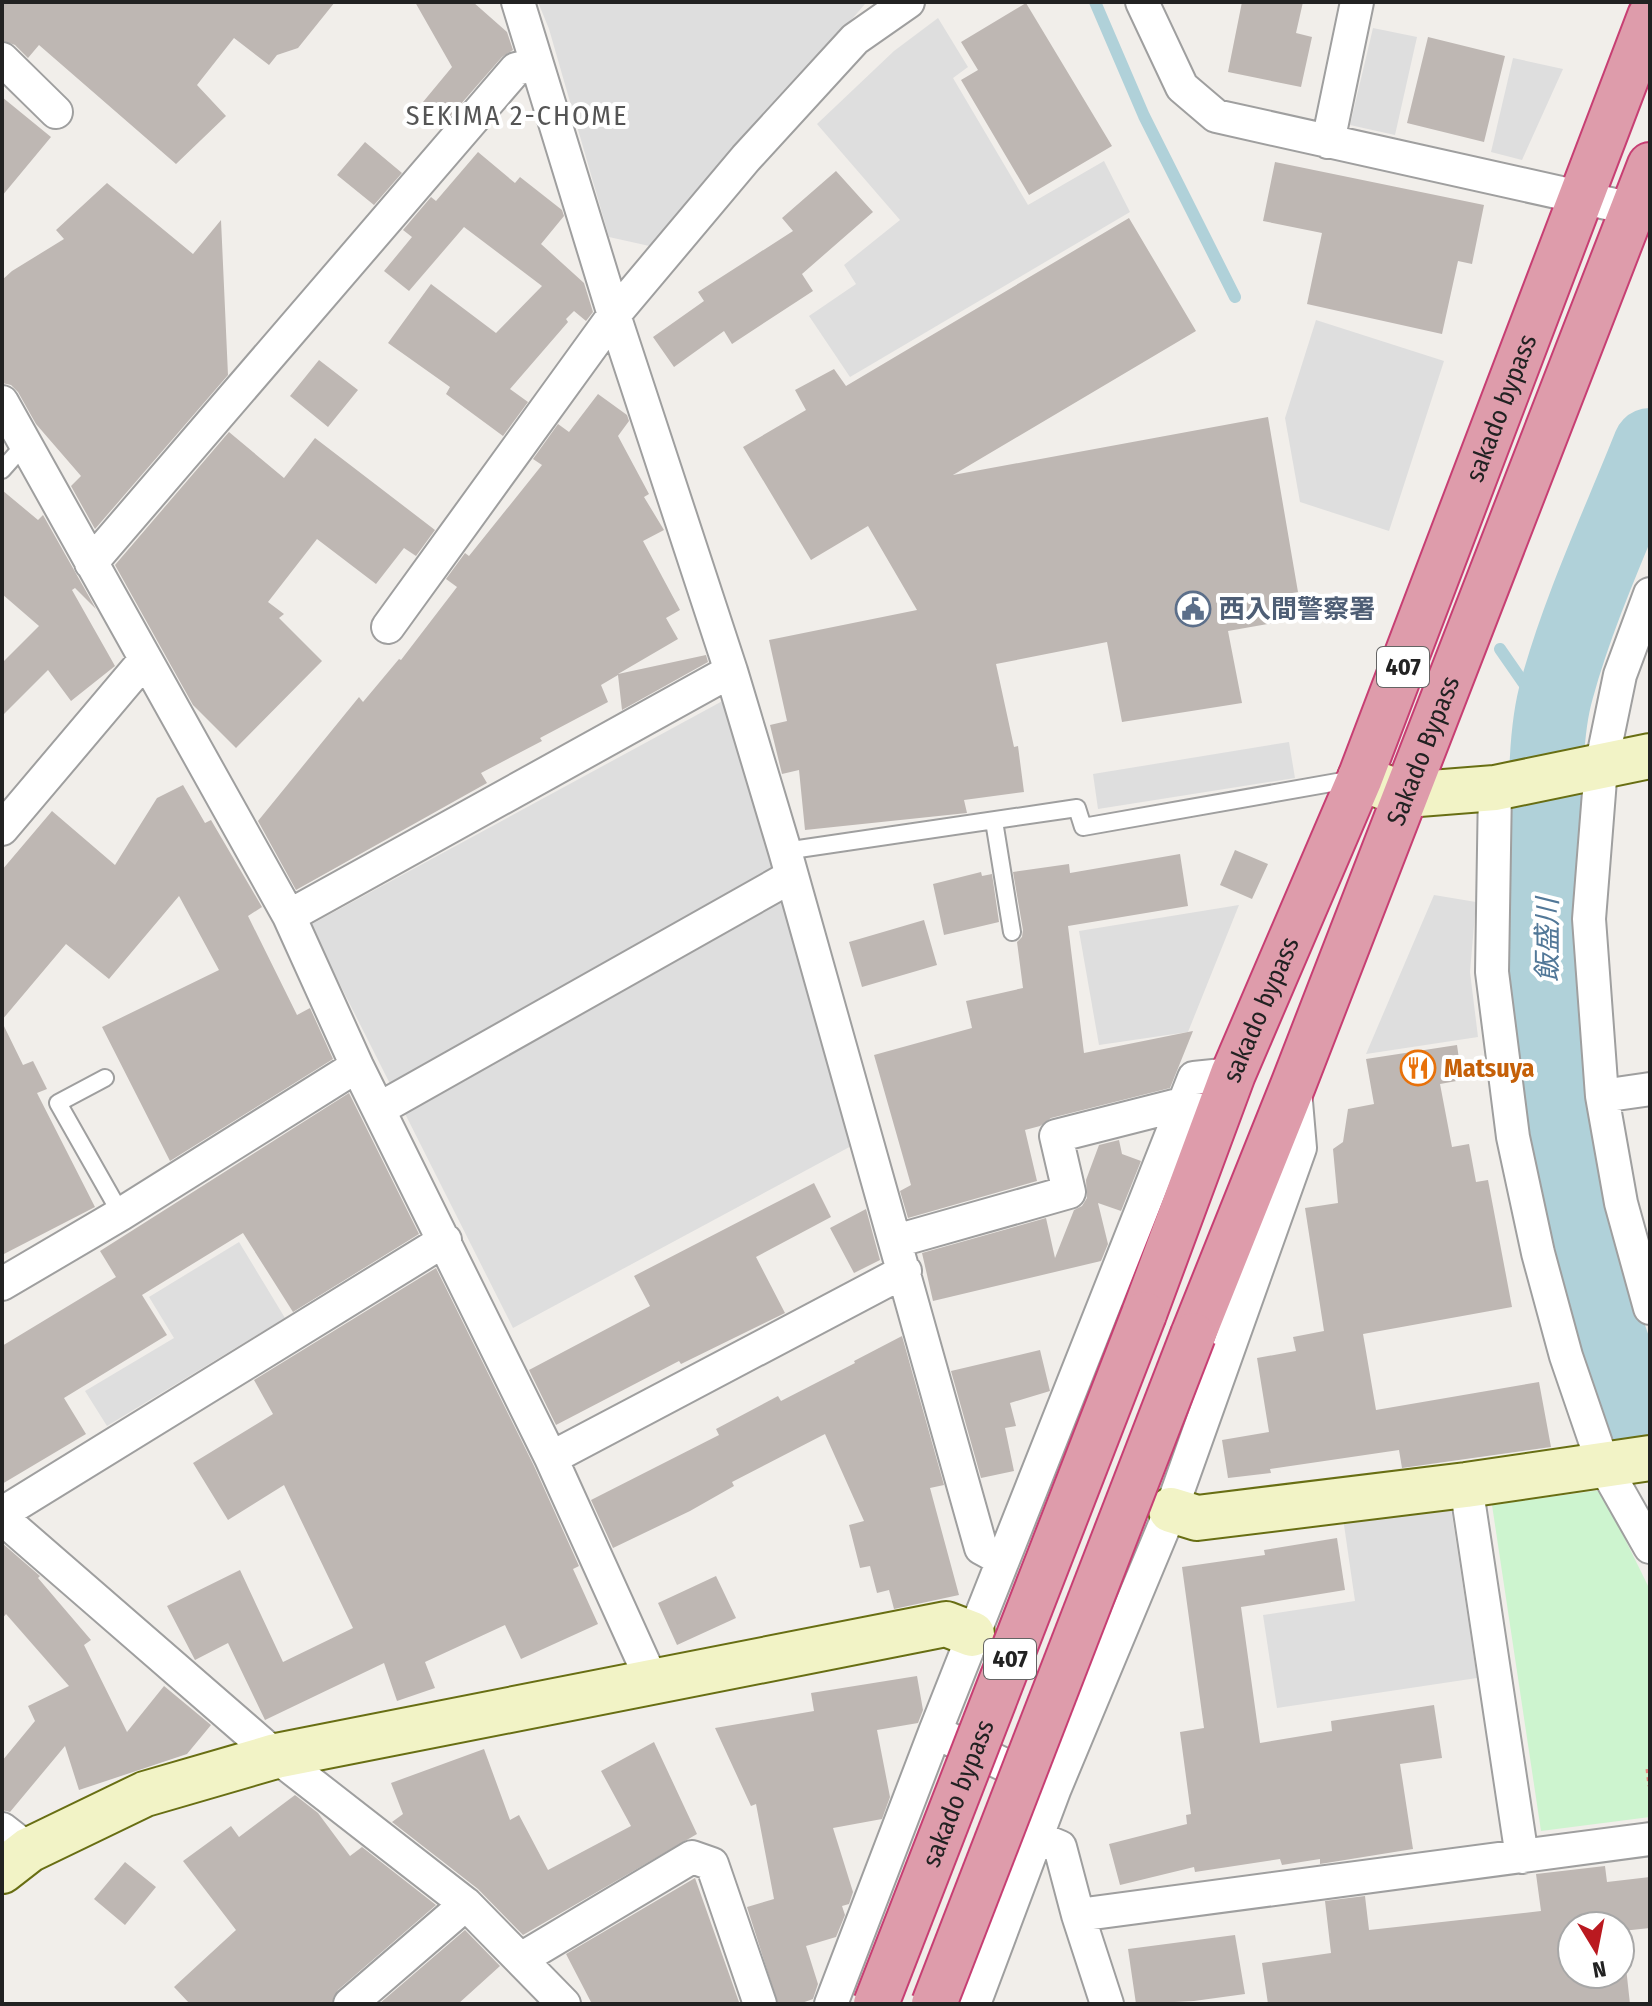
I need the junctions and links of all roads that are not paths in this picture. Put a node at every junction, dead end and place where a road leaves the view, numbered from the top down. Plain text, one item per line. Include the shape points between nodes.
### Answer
1 (518, 2) edge
2 (908, 2) edge
3 (1142, 2) edge
4 (1357, 2) edge
5 (1650, 16) edge
6 (2, 59) edge
7 (537, 64) junction
8 (56, 112) dead end
9 (1328, 142) junction
10 (1650, 165) edge
11 (1582, 197) junction
12 (1633, 209) junction
13 (614, 315) junction
14 (2, 402) edge
15 (25, 444) junction
16 (2, 470) edge
17 (91, 563) junction
18 (1650, 594) edge
19 (388, 627) dead end
20 (144, 661) junction
21 (731, 671) junction
22 (1650, 756) edge
23 (1590, 770) junction
24 (1360, 778) junction
25 (1503, 787) junction
26 (1406, 795) junction
27 (994, 821) junction
28 (2, 829) edge
29 (788, 864) junction
30 (289, 916) junction
31 (1012, 932) dead end
32 (357, 1066) junction
33 (1233, 1074) junction
34 (105, 1078) dead end
35 (1294, 1083) junction
36 (1650, 1089) edge
37 (1602, 1096) junction
38 (1182, 1104) junction
39 (379, 1109) junction
40 (121, 1214) junction
41 (445, 1240) junction
42 (900, 1256) junction
43 (2, 1284) edge
44 (1650, 1308) edge
45 (1193, 1335) joint
46 (551, 1458) junction
47 (1624, 1462) edge
48 (1466, 1485) junction
49 (1171, 1510) junction
50 (2, 1517) edge
51 (1650, 1547) edge
52 (1003, 1560) junction
53 (972, 1634) junction
54 (653, 1683) junction
55 (935, 1732) junction
56 (276, 1756) junction
57 (1055, 1788) junction
58 (1036, 1837) junction
59 (1650, 1839) edge
60 (11, 1850) edge
61 (1522, 1857) junction
62 (466, 1904) junction
63 (1078, 1915) junction
64 (521, 1959) junction
65 (350, 2004) edge
66 (564, 2004) edge
67 (760, 2004) edge
68 (831, 2004) edge
69 (876, 2004) edge
70 (934, 2004) edge
71 (974, 2004) edge
72 (1107, 2004) edge

1 - 7 street
2 - 13 street via 855,39
3 - 9 street via 1182,87 1216,116
4 - 9 street
5 - 11 highway, sakado bypass / 407
6 - 8 street
7 - 13 street
7 - 17 street via 516,69
9 - 11 street
10 - 12 highway, Sakado Bypass / 407
11 - 12 street
11 - 24 highway, sakado bypass / 407
12 - 26 highway, Sakado Bypass / 407
13 - 19 street
13 - 21 street
14 - 15 street
15 - 16 lane
15 - 17 street
17 - 20 street
18 - 23 street
20 - 28 street
20 - 30 street
21 - 29 street
21 - 30 street
22 - 23 street
23 - 25 street
23 - 37 street via 1589,919
24 - 26 street
24 - 27 lane via 1083,827 1077,808
24 - 33 highway, sakado bypass / 407
25 - 26 street
25 - 47 street via 1492,972 1513,1137 1566,1356
26 - 35 highway, Sakado Bypass / 407
27 - 29 lane
27 - 31 lane
29 - 39 street
29 - 42 street
30 - 32 street
32 - 39 street
32 - 40 street
33 - 38 street via 1194,1078
33 - 69 highway, sakado bypass / 407, bridge
34 - 40 lane via 58,1103
35 - 45 highway, Sakado Bypass / 407
35 - 49 street via 1300,1148
36 - 37 street
37 - 44 street via 1621,1203
38 - 42 street via 1056,1136 1069,1192
38 - 52 street
39 - 41 street
40 - 43 street
41 - 46 street
41 - 50 street
42 - 46 street
42 - 52 street via 981,1548
45 - 70 highway, sakado bypass / 407, bridge
46 - 54 street
47 - 48 street
47 - 51 street
48 - 49 street via 1197,1518
48 - 61 street
49 - 57 street
50 - 56 street
52 - 53 street
53 - 54 street via 946,1624
53 - 55 street
54 - 56 street
55 - 57 street
55 - 68 street
56 - 60 street via 145,1794
56 - 62 street
57 - 58 street
58 - 63 street via 1060,1847
58 - 71 street
59 - 61 street
61 - 63 street
62 - 64 street
62 - 65 street
63 - 72 street
64 - 66 street
64 - 67 street via 692,1857 712,1864

